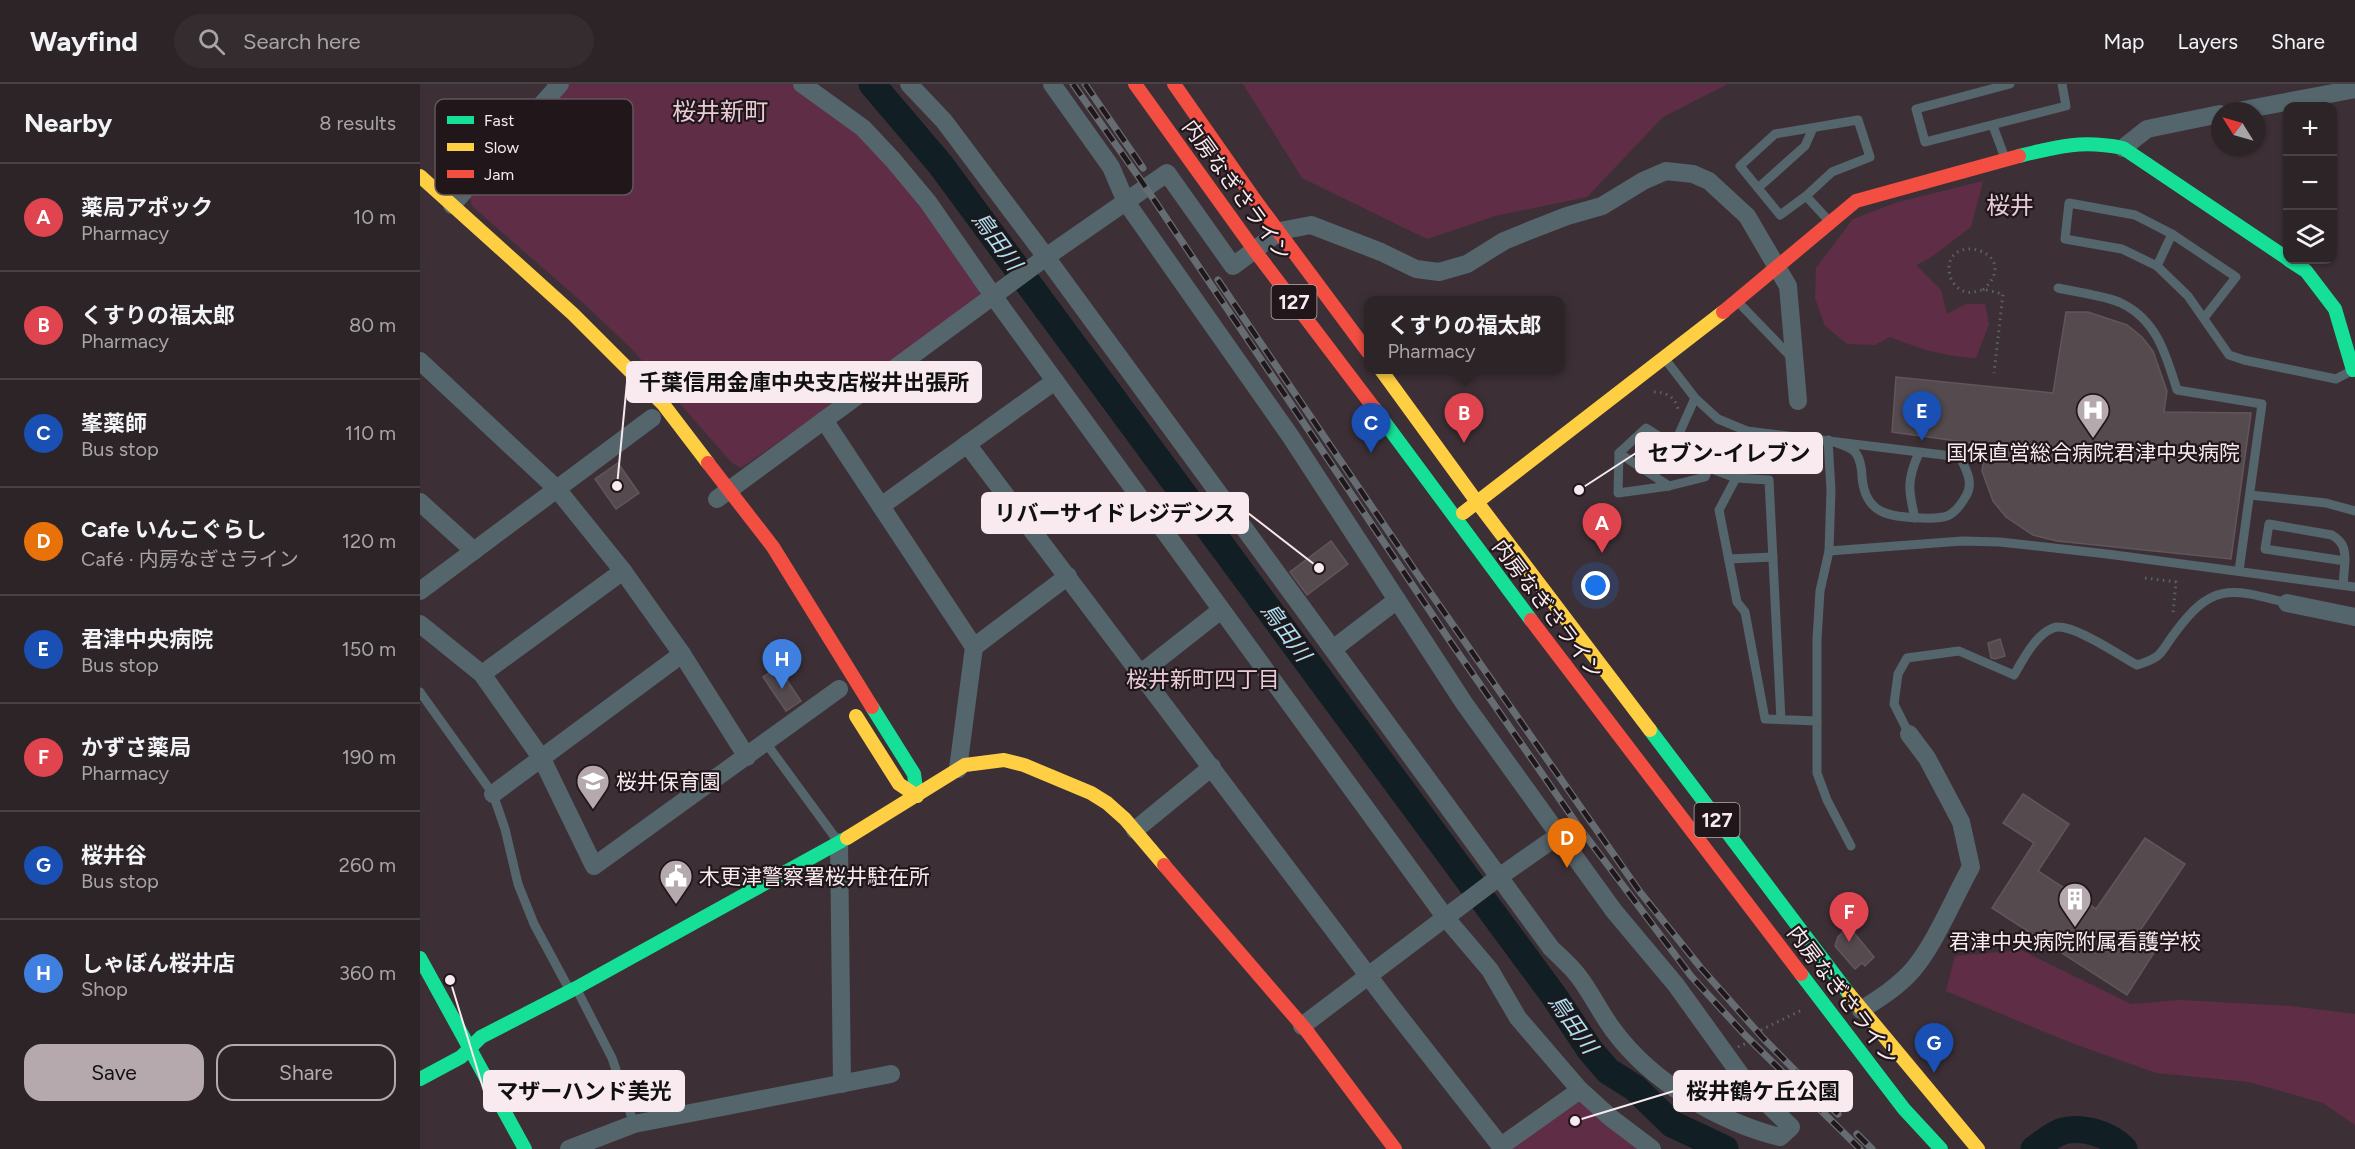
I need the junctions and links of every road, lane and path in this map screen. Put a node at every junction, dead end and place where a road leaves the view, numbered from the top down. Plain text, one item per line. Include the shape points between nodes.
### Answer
1 (560, 84) edge
2 (802, 84) edge
3 (909, 84) edge
4 (1052, 84) edge
5 (1135, 84) edge
6 (1174, 84) edge
7 (2010, 84) edge
8 (2062, 84) edge
9 (2355, 89) edge
10 (547, 99) edge
11 (2265, 106) edge
12 (2211, 116) edge
13 (1993, 126) junction
14 (1813, 128) junction
15 (2123, 148) junction
16 (2005, 161) junction
17 (420, 176) edge
18 (1758, 188) junction
19 (435, 190) edge
20 (441, 195) edge
21 (461, 195) edge
22 (1806, 196) junction
23 (1126, 202) junction
24 (452, 205) junction
25 (1831, 222) junction
26 (1280, 231) junction
27 (2172, 234) junction
28 (1255, 251) junction
29 (2283, 256) edge
30 (1046, 257) junction
31 (2296, 264) edge
32 (2157, 266) junction
33 (1778, 267) junction
34 (2058, 288) dead end
35 (1983, 290) junction
36 (998, 294) junction
37 (1737, 301) junction
38 (2204, 318) junction
39 (1364, 346) edge
40 (1665, 358) junction
41 (1793, 359) junction
42 (420, 361) edge
43 (1994, 373) dead end
44 (1385, 374) edge
45 (2354, 378) edge
46 (1055, 381) junction
47 (1652, 393) dead end
48 (1695, 398) junction
49 (1798, 401) dead end
50 (1677, 415) dead end
51 (652, 419) dead end
52 (824, 420) junction
53 (1828, 440) junction
54 (967, 444) junction
55 (1674, 445) junction
56 (1619, 453) junction
57 (1919, 453) junction
58 (1709, 468) junction
59 (1736, 478) junction
60 (1669, 486) junction
61 (557, 489) junction
62 (2250, 495) junction
63 (720, 496) junction
64 (420, 502) edge
65 (1478, 502) junction
66 (881, 506) junction
67 (2355, 511) edge
68 (1915, 518) junction
69 (1454, 519) junction
70 (474, 551) junction
71 (1829, 551) junction
72 (1773, 557) junction
73 (1729, 559) junction
74 (2345, 561) junction
75 (623, 571) junction
76 (2239, 571) junction
77 (1068, 576) junction
78 (2145, 578) dead end
79 (2343, 585) junction
80 (2355, 587) edge
81 (420, 591) edge
82 (1397, 600) junction
83 (2287, 603) joint
84 (1221, 610) junction
85 (2173, 614) dead end
86 (2355, 617) edge
87 (420, 624) edge
88 (974, 647) junction
89 (1333, 649) junction
90 (682, 654) junction
91 (1141, 672) junction
92 (482, 674) junction
93 (420, 692) edge
94 (842, 694) joint
95 (1781, 720) junction
96 (1816, 721) junction
97 (1909, 734) joint
98 (766, 743) junction
99 (747, 757) junction
100 (542, 759) junction
101 (1212, 767) junction
102 (958, 769) junction
103 (493, 794) junction
104 (917, 796) junction
105 (1135, 830) junction
106 (1559, 835) junction
107 (839, 842) junction
108 (1851, 846) dead end
109 (1497, 879) junction
110 (1449, 915) junction
111 (420, 958) edge
112 (1369, 976) junction
113 (573, 990) junction
114 (1861, 1010) junction
115 (1792, 1015) dead end
116 (1302, 1026) junction
117 (1761, 1030) dead end
118 (470, 1048) junction
119 (891, 1074) dead end
120 (420, 1079) edge
121 (842, 1084) junction
122 (1580, 1090) junction
123 (634, 1124) junction
124 (1502, 1148) edge
125 (525, 1149) edge
126 (569, 1149) edge
127 (1395, 1149) edge
128 (1652, 1149) edge
129 (1941, 1149) edge
130 (1978, 1149) edge

1 - 10 street
2 - 36 street via 862,128 893,160
3 - 30 street via 944,121
4 - 23 street via 1111,167
5 - 28 main road, 内房なぎさライン / 127
6 - 26 main road, 内房なぎさライン / 127
7 - 13 lane via 1916,109 1925,142
8 - 13 lane via 2066,106
9 - 11 street
12 - 15 street via 2147,129
13 - 16 lane
14 - 18 lane via 1805,146
14 - 18 lane via 1774,134 1740,166
14 - 22 lane via 1858,120 1870,158 1832,172
15 - 16 main road via 2097,143 2061,146
15 - 29 main road
16 - 25 main road via 1856,201
17 - 19 main road
18 - 22 lane via 1780,215
20 - 24 main road
21 - 24 street
22 - 25 lane
23 - 28 street via 1167,173 1233,266
23 - 30 street
23 - 82 street via 1291,437
24 - 63 main road via 621,359 663,404
25 - 33 main road
26 - 28 street
26 - 33 street via 1311,225 1416,269 1439,272 1467,264 1526,232 1602,206 1666,171 1693,174 1709,181 1747,216
26 - 39 main road, 内房なぎさライン / 127
27 - 32 lane
27 - 32 lane via 2134,215 2069,203 2066,239 2122,249
27 - 38 lane via 2236,277
28 - 69 main road, 内房なぎさライン / 127
30 - 36 street
30 - 89 street
31 - 45 main road via 2306,271 2335,309
32 - 38 lane
33 - 37 main road
33 - 41 street via 1788,286
34 - 62 lane via 2121,302 2149,323 2164,348 2177,390 2262,404
35 - 35 path via 1964,292 1950,278 1949,267 1960,251 1980,249 1989,255 1995,274
35 - 43 path via 2003,294
36 - 46 street
36 - 52 street
37 - 40 main road
37 - 41 lane
38 - 45 lane via 2229,355 2336,379
40 - 48 lane
40 - 65 main road
41 - 49 street
42 - 61 street
44 - 65 main road, 内房なぎさライン / 127
46 - 54 street
46 - 84 street
47 - 50 path via 1668,394 1678,407
48 - 53 lane via 1718,419 1747,431
48 - 55 lane
51 - 61 street
52 - 63 street
52 - 66 street
53 - 57 lane
53 - 68 lane via 1854,451 1861,465 1863,491 1875,508 1894,518
53 - 71 lane
54 - 66 street
54 - 77 street
55 - 56 lane via 1646,428
55 - 58 lane
56 - 60 lane
56 - 60 lane via 1618,493
57 - 68 lane via 1910,472 1909,492
57 - 68 lane via 1960,457 1969,474 1970,491 1957,510 1943,519
58 - 59 lane
58 - 60 lane via 1705,477
59 - 72 lane via 1769,480
59 - 73 lane via 1719,510
61 - 70 street
61 - 75 street
62 - 67 lane via 2326,503
62 - 76 lane
63 - 104 main road via 773,547 914,774
64 - 70 street
65 - 69 main road
65 - 114 main road, 内房なぎさライン / 127
66 - 88 street
69 - 129 main road, 内房なぎさライン / 127 via 1897,1099
70 - 81 street
71 - 76 lane via 2000,542
71 - 96 lane via 1820,591
72 - 73 lane
72 - 95 lane
73 - 95 lane via 1737,602 1745,612 1765,719
74 - 74 lane via 2265,549 2269,524 2332,535 2345,549
74 - 79 lane
75 - 90 street
75 - 92 street
76 - 79 lane
77 - 88 street
77 - 91 street
78 - 85 path via 2176,582
79 - 80 lane
82 - 89 street
82 - 106 street via 1464,703
83 - 86 street
83 - 97 lane via 2236,591 2209,598 2197,606 2156,659 2137,665 2069,628 2053,628 2035,642 2013,675 1959,651 1907,657 1898,674 1894,704
84 - 91 street
84 - 110 street
87 - 92 street
88 - 102 street
89 - 109 street
90 - 99 street
90 - 100 street
91 - 101 street
92 - 100 street
93 - 103 lane
94 - 98 street
94 - 104 main road via 898,784
95 - 96 lane
96 - 108 lane via 1817,773
97 - 114 street via 1927,758 1961,822 1971,867 1911,972
98 - 99 street
98 - 107 lane
99 - 100 street via 594,866
100 - 103 street
101 - 105 street
101 - 112 street
102 - 104 main road
102 - 105 main road via 1004,760 1024,765 1091,793
103 - 113 lane via 534,924
104 - 107 main road
105 - 116 main road
106 - 109 street
106 - 109 street via 1748,1085 1791,1127 1780,1137 1751,1130 1705,1109 1637,1057 1614,1031 1579,976 1551,948
107 - 113 main road
107 - 121 street
109 - 110 street
110 - 112 street
110 - 122 street via 1490,970 1518,1018
111 - 118 main road
112 - 116 street
112 - 124 street
113 - 118 main road via 481,1037
113 - 123 lane via 612,1058
114 - 130 main road, 内房なぎさライン / 127
115 - 117 path
116 - 127 main road
118 - 120 main road
118 - 125 main road
119 - 121 street
121 - 123 street
122 - 124 street
122 - 128 street
123 - 126 street

